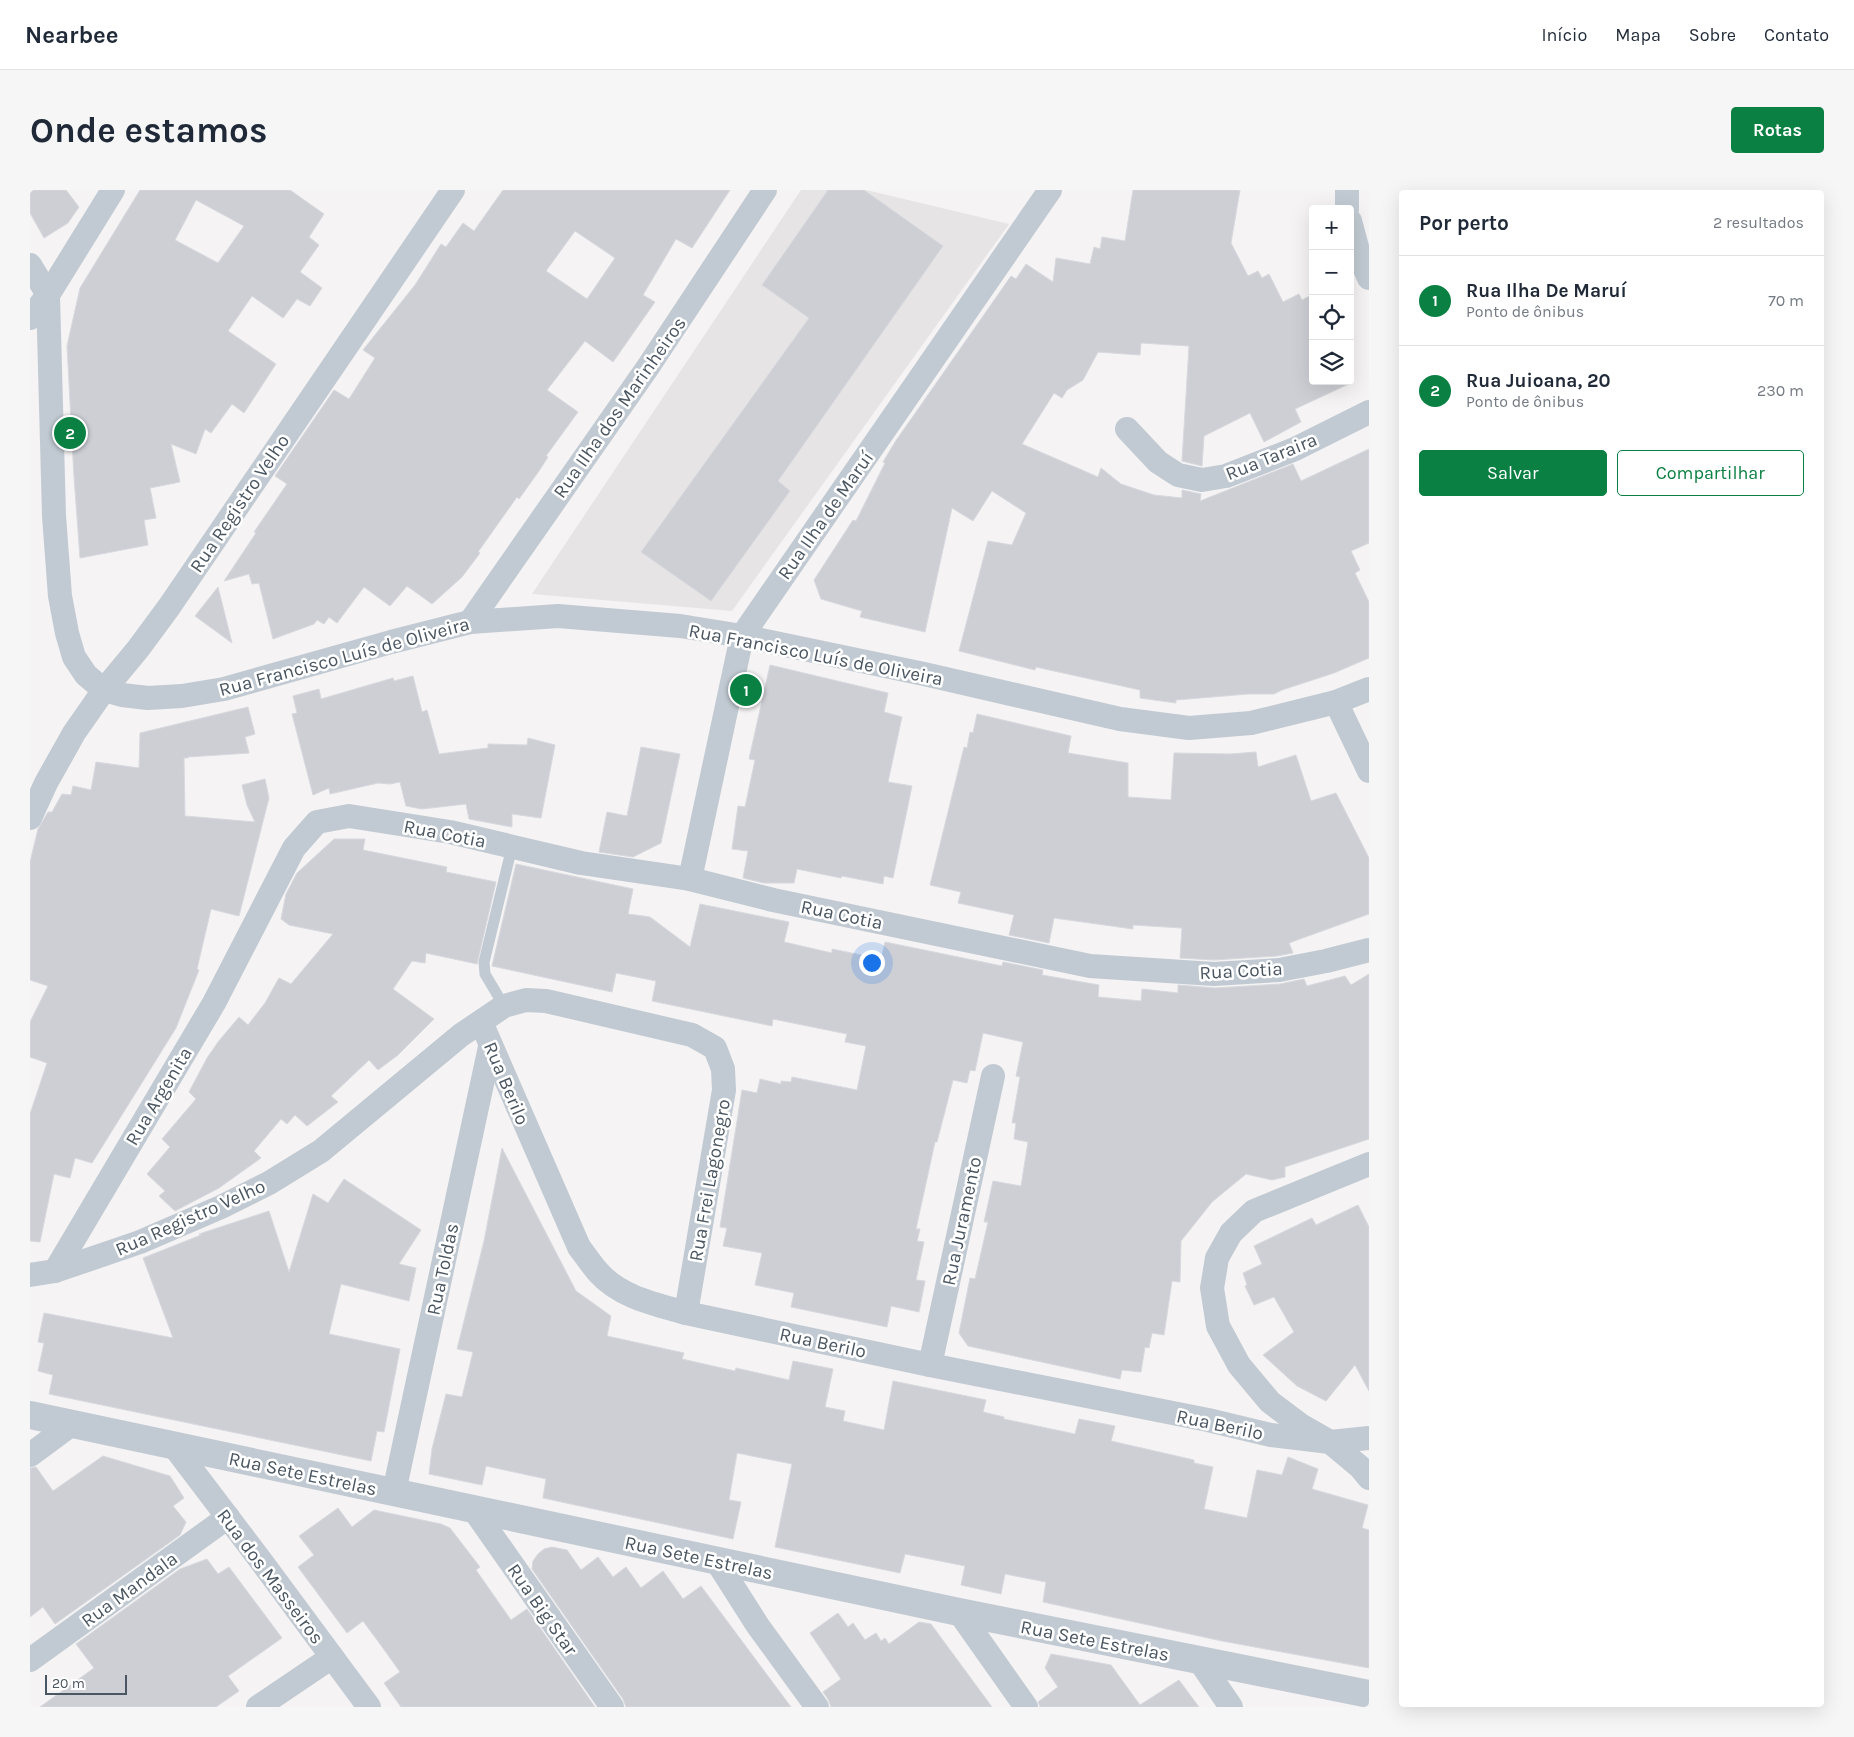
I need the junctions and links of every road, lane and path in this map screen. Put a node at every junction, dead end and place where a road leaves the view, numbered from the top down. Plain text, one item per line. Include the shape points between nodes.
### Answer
1 (113, 190) edge
2 (453, 190) edge
3 (766, 190) edge
4 (1050, 190) edge
5 (1347, 190) edge
6 (1347, 205) edge
7 (1354, 236) edge
8 (30, 265) edge
9 (1369, 278) edge
10 (48, 295) junction
11 (30, 318) edge
12 (1369, 412) edge
13 (1127, 429) dead end
14 (470, 622) junction
15 (742, 636) junction
16 (1369, 688) edge
17 (104, 690) junction
18 (1336, 702) junction
19 (1369, 771) edge
20 (30, 818) edge
21 (317, 822) joint
22 (512, 847) junction
23 (690, 879) junction
24 (1369, 950) edge
25 (504, 1006) junction
26 (481, 1022) junction
27 (490, 1047) junction
28 (993, 1076) dead end
29 (1369, 1164) edge
30 (55, 1271) junction
31 (30, 1275) edge
32 (686, 1313) junction
33 (930, 1365) junction
34 (30, 1415) edge
35 (72, 1424) junction
36 (1369, 1438) edge
37 (1330, 1442) junction
38 (173, 1445) junction
39 (30, 1455) edge
40 (1369, 1478) edge
41 (394, 1492) junction
42 (474, 1510) junction
43 (228, 1517) junction
44 (716, 1560) junction
45 (959, 1612) junction
46 (332, 1657) junction
47 (30, 1660) edge
48 (1199, 1660) junction
49 (1369, 1694) edge
50 (258, 1707) edge
51 (368, 1707) edge
52 (612, 1707) edge
53 (817, 1707) edge
54 (1026, 1707) edge
55 (1231, 1707) edge

1 - 10 street
2 - 17 street, Rua Registro Velho via 169,607
3 - 14 street, Rua Ilha dos Marinheiros via 648,367
4 - 15 street, Rua Ilha de Maruí
5 - 6 street
7 - 9 street
8 - 10 street
10 - 11 street
10 - 17 street, Rua Francisco Luís de Oliveira via 54,516 60,596 74,657 86,675
12 - 13 street, Rua Taraira via 1295,449 1226,476 1202,480 1178,475 1158,462
14 - 15 street, Rua Francisco Luís de Oliveira via 558,616 680,626
14 - 17 street, Rua Francisco Luís de Oliveira via 224,689 148,698 122,696
15 - 18 street, Rua Francisco Luís de Oliveira via 1120,719 1189,728 1251,723
15 - 23 street, Rua Ilha de Maruí
16 - 18 street, Rua Francisco Luís de Oliveira
17 - 20 street, Rua Registro Velho via 74,732
18 - 19 street
21 - 22 street, Rua Cotia via 349,816 450,832
21 - 30 street, Rua Argenita via 294,848 214,1003
22 - 23 street, Rua Cotia via 581,863
22 - 25 lane via 484,962 485,974
23 - 24 street, Rua Cotia via 774,900 1090,966 1214,974 1279,970
25 - 26 street, Rua Registro Velho
25 - 32 street, Rua Frei Lagonegro via 526,1000 546,1001 692,1035 715,1048 723,1069 724,1090
26 - 27 street, Rua Berilo
26 - 30 street, Rua Registro Velho via 320,1152 270,1183 140,1242
27 - 32 street, Rua Berilo via 579,1247 599,1274 625,1293
27 - 41 street, Rua Toldas
28 - 33 street, Rua Juramento
29 - 37 street via 1254,1211 1231,1233 1217,1258 1212,1288 1218,1326 1240,1366 1270,1402
30 - 31 street, Rua Registro Velho
32 - 33 street, Rua Berilo
33 - 37 street, Rua Berilo via 1271,1435
34 - 35 street, Rua Sete Estrelas
35 - 38 street, Rua Sete Estrelas
35 - 39 street
36 - 37 street, Rua Berilo
37 - 40 street
38 - 41 street, Rua Sete Estrelas
38 - 43 street, Rua dos Masseiros
41 - 42 street, Rua Sete Estrelas
42 - 44 street, Rua Sete Estrelas
42 - 52 street, Rua Big Star
43 - 46 street, Rua dos Masseiros
43 - 47 street, Rua Mandala
44 - 45 street, Rua Sete Estrelas
44 - 53 street via 758,1626
45 - 48 street, Rua Sete Estrelas
45 - 54 street
46 - 50 street
46 - 51 street, Rua dos Masseiros
48 - 49 street, Rua Sete Estrelas
48 - 55 street

